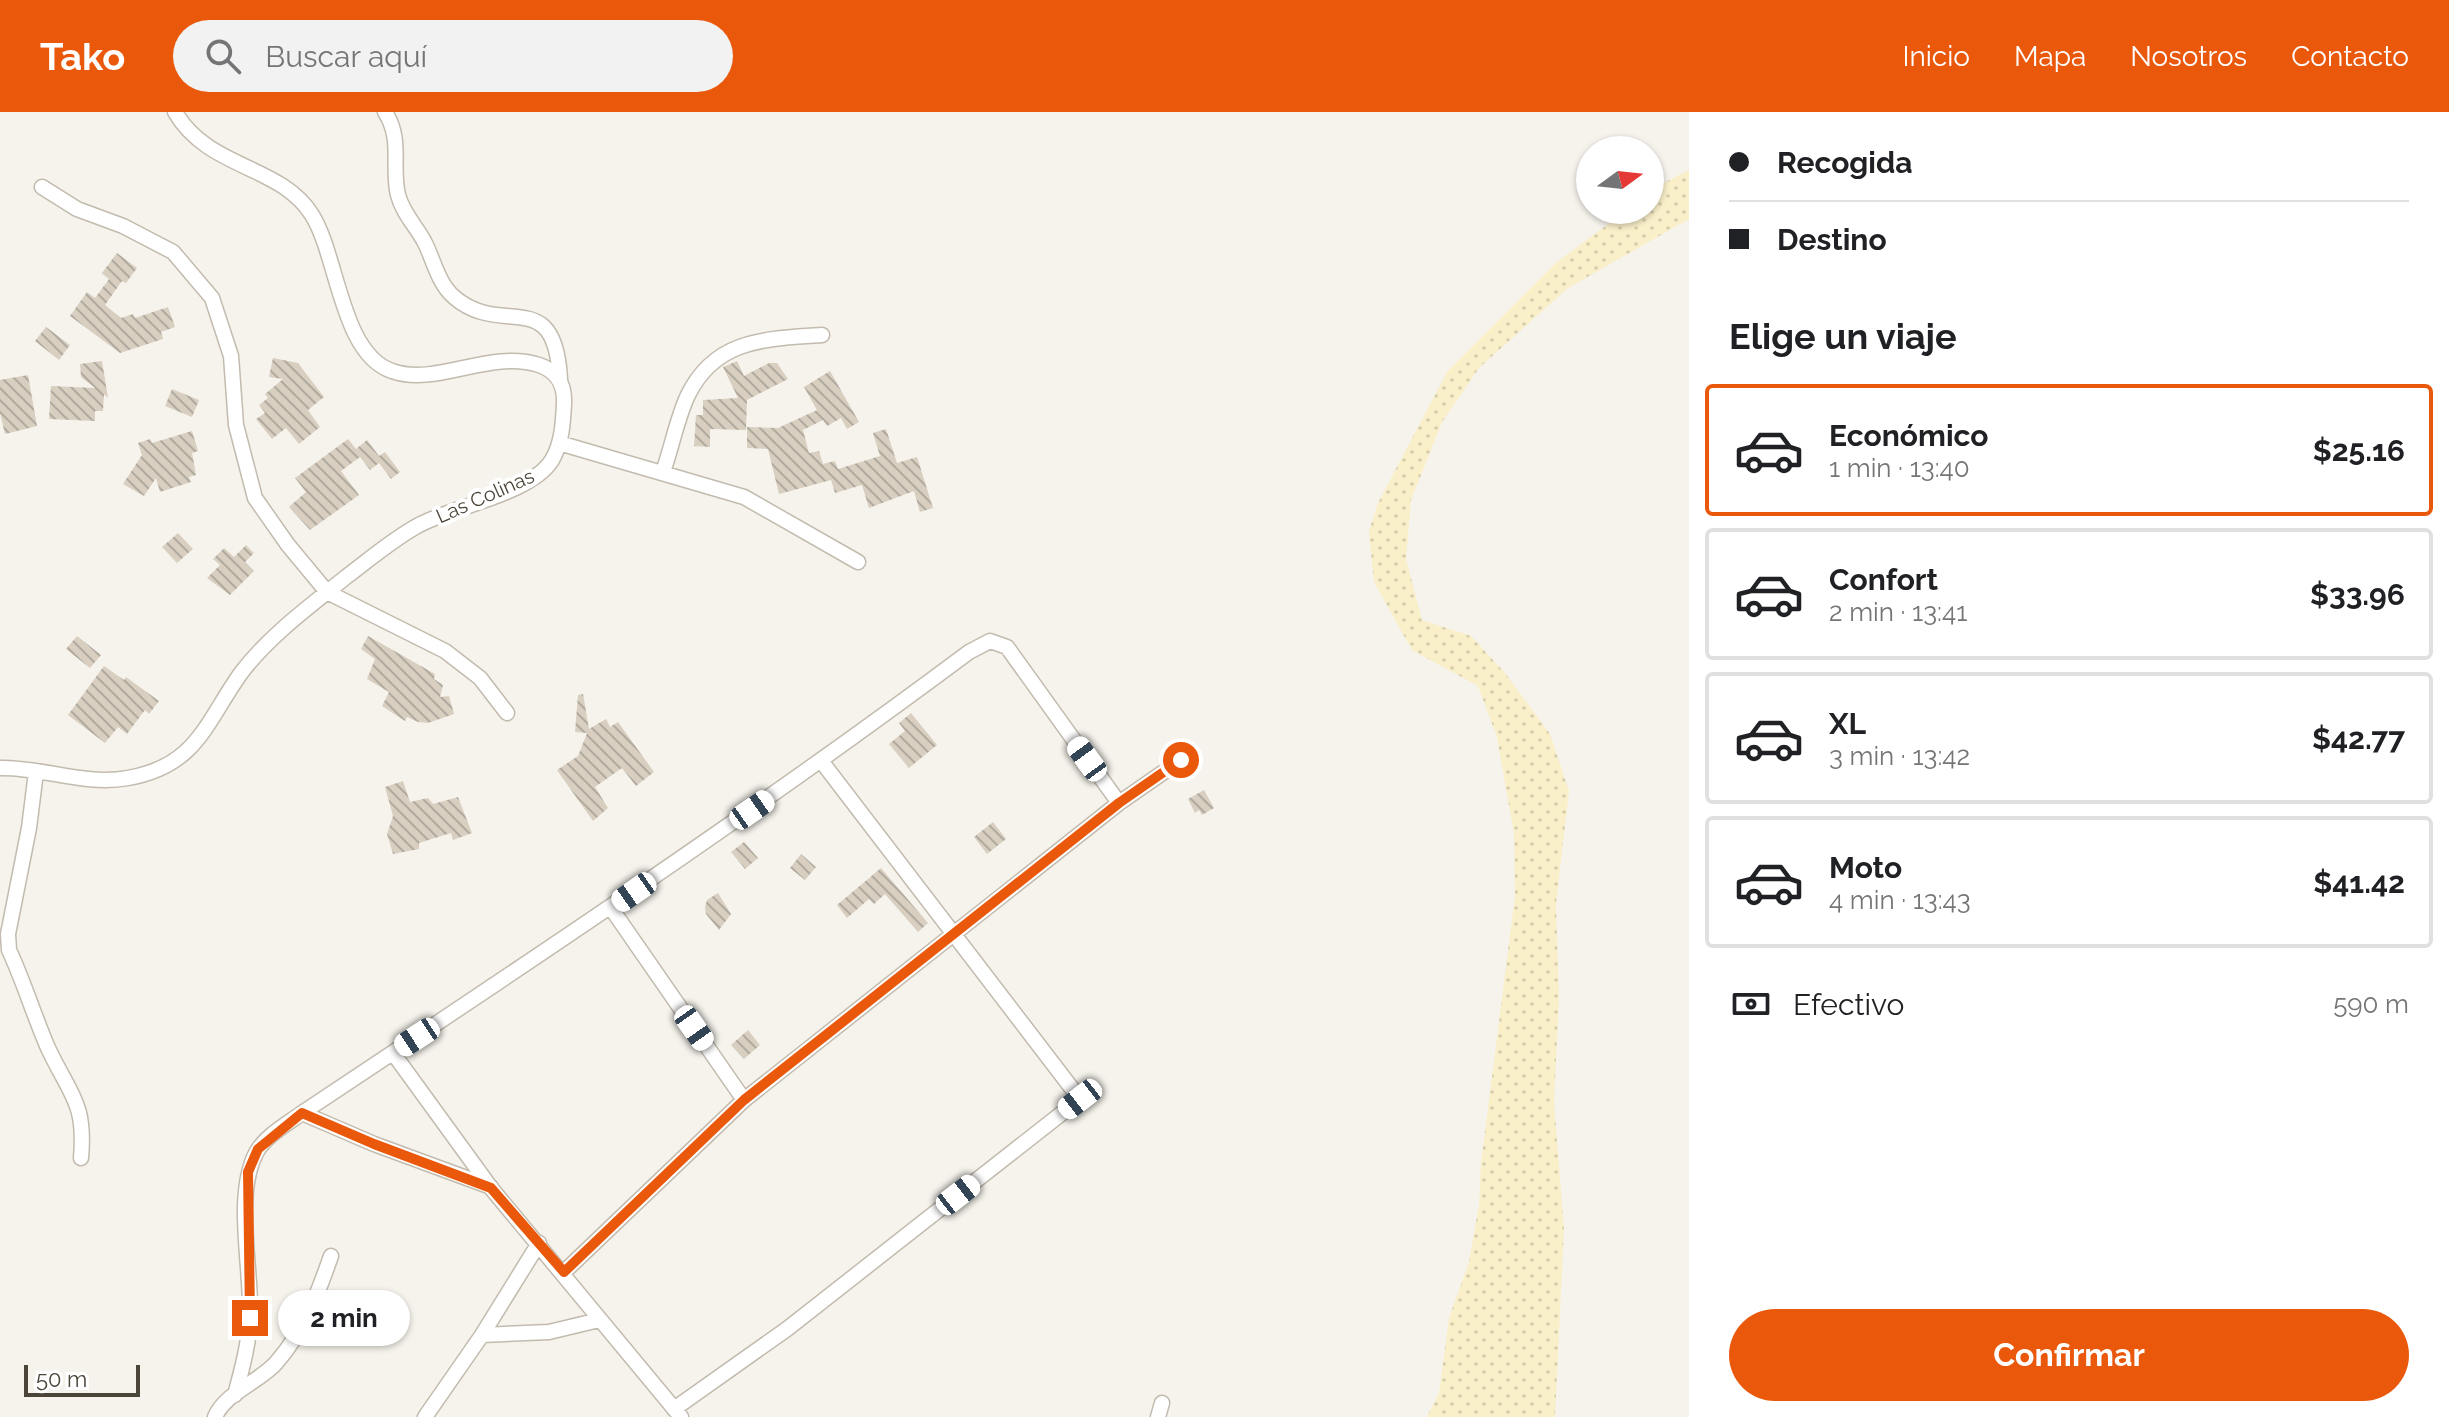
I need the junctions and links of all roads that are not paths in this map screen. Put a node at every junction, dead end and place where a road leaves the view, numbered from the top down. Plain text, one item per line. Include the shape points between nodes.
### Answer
1 (175, 112) edge
2 (385, 112) edge
3 (42, 187) dead end
4 (822, 335) dead end
5 (560, 379) junction
6 (559, 443) junction
7 (663, 472) junction
8 (858, 562) dead end
9 (327, 592) junction
10 (507, 713) dead end
11 (1181, 760) dead end
12 (822, 762) junction
13 (0, 768) edge
14 (36, 772) junction
15 (1119, 803) junction
16 (611, 908) junction
17 (954, 934) junction
18 (393, 1053) junction
19 (744, 1100) junction
20 (302, 1113) junction
21 (81, 1158) dead end
22 (491, 1188) junction
23 (539, 1243) junction
24 (331, 1256) dead end
25 (564, 1272) junction
26 (599, 1320) junction
27 (482, 1335) junction
28 (235, 1395) junction
29 (678, 1413) edge
30 (215, 1417) edge
31 (425, 1417) edge

1 - 5 street via 186,131 211,151 273,180 310,211 327,241 354,332 378,364 411,374 523,361 552,370
2 - 5 street, Las Colinas via 395,131 398,194 439,277 454,297 479,312 522,317 551,332
3 - 9 street via 77,209 173,252 212,298 231,356 236,425 255,498
4 - 7 street via 739,344 711,363 688,395
5 - 6 street, Las Colinas via 565,398
6 - 7 street
6 - 9 street, Las Colinas via 551,463 540,472 421,524
7 - 8 street via 744,497
9 - 10 street via 445,651 480,678
9 - 14 street, Las Colinas via 277,634 242,673 210,727 172,763 150,773 103,781
11 - 15 street
12 - 15 street via 969,652 998,642 1007,647
12 - 16 street
12 - 17 street
13 - 14 street, Las Colinas
14 - 21 street via 9,950 48,1048 76,1101 84,1126
15 - 17 street
16 - 18 street
16 - 19 street
17 - 19 street
17 - 29 street via 1080,1099
18 - 20 street
18 - 22 street
19 - 25 street
20 - 22 street
20 - 28 street via 258,1149 248,1172 250,1318
22 - 23 street
23 - 25 street
23 - 27 street
24 - 28 street via 312,1311 295,1339 256,1382
25 - 26 street
26 - 27 street via 549,1332
26 - 29 street
27 - 31 street
28 - 30 street

